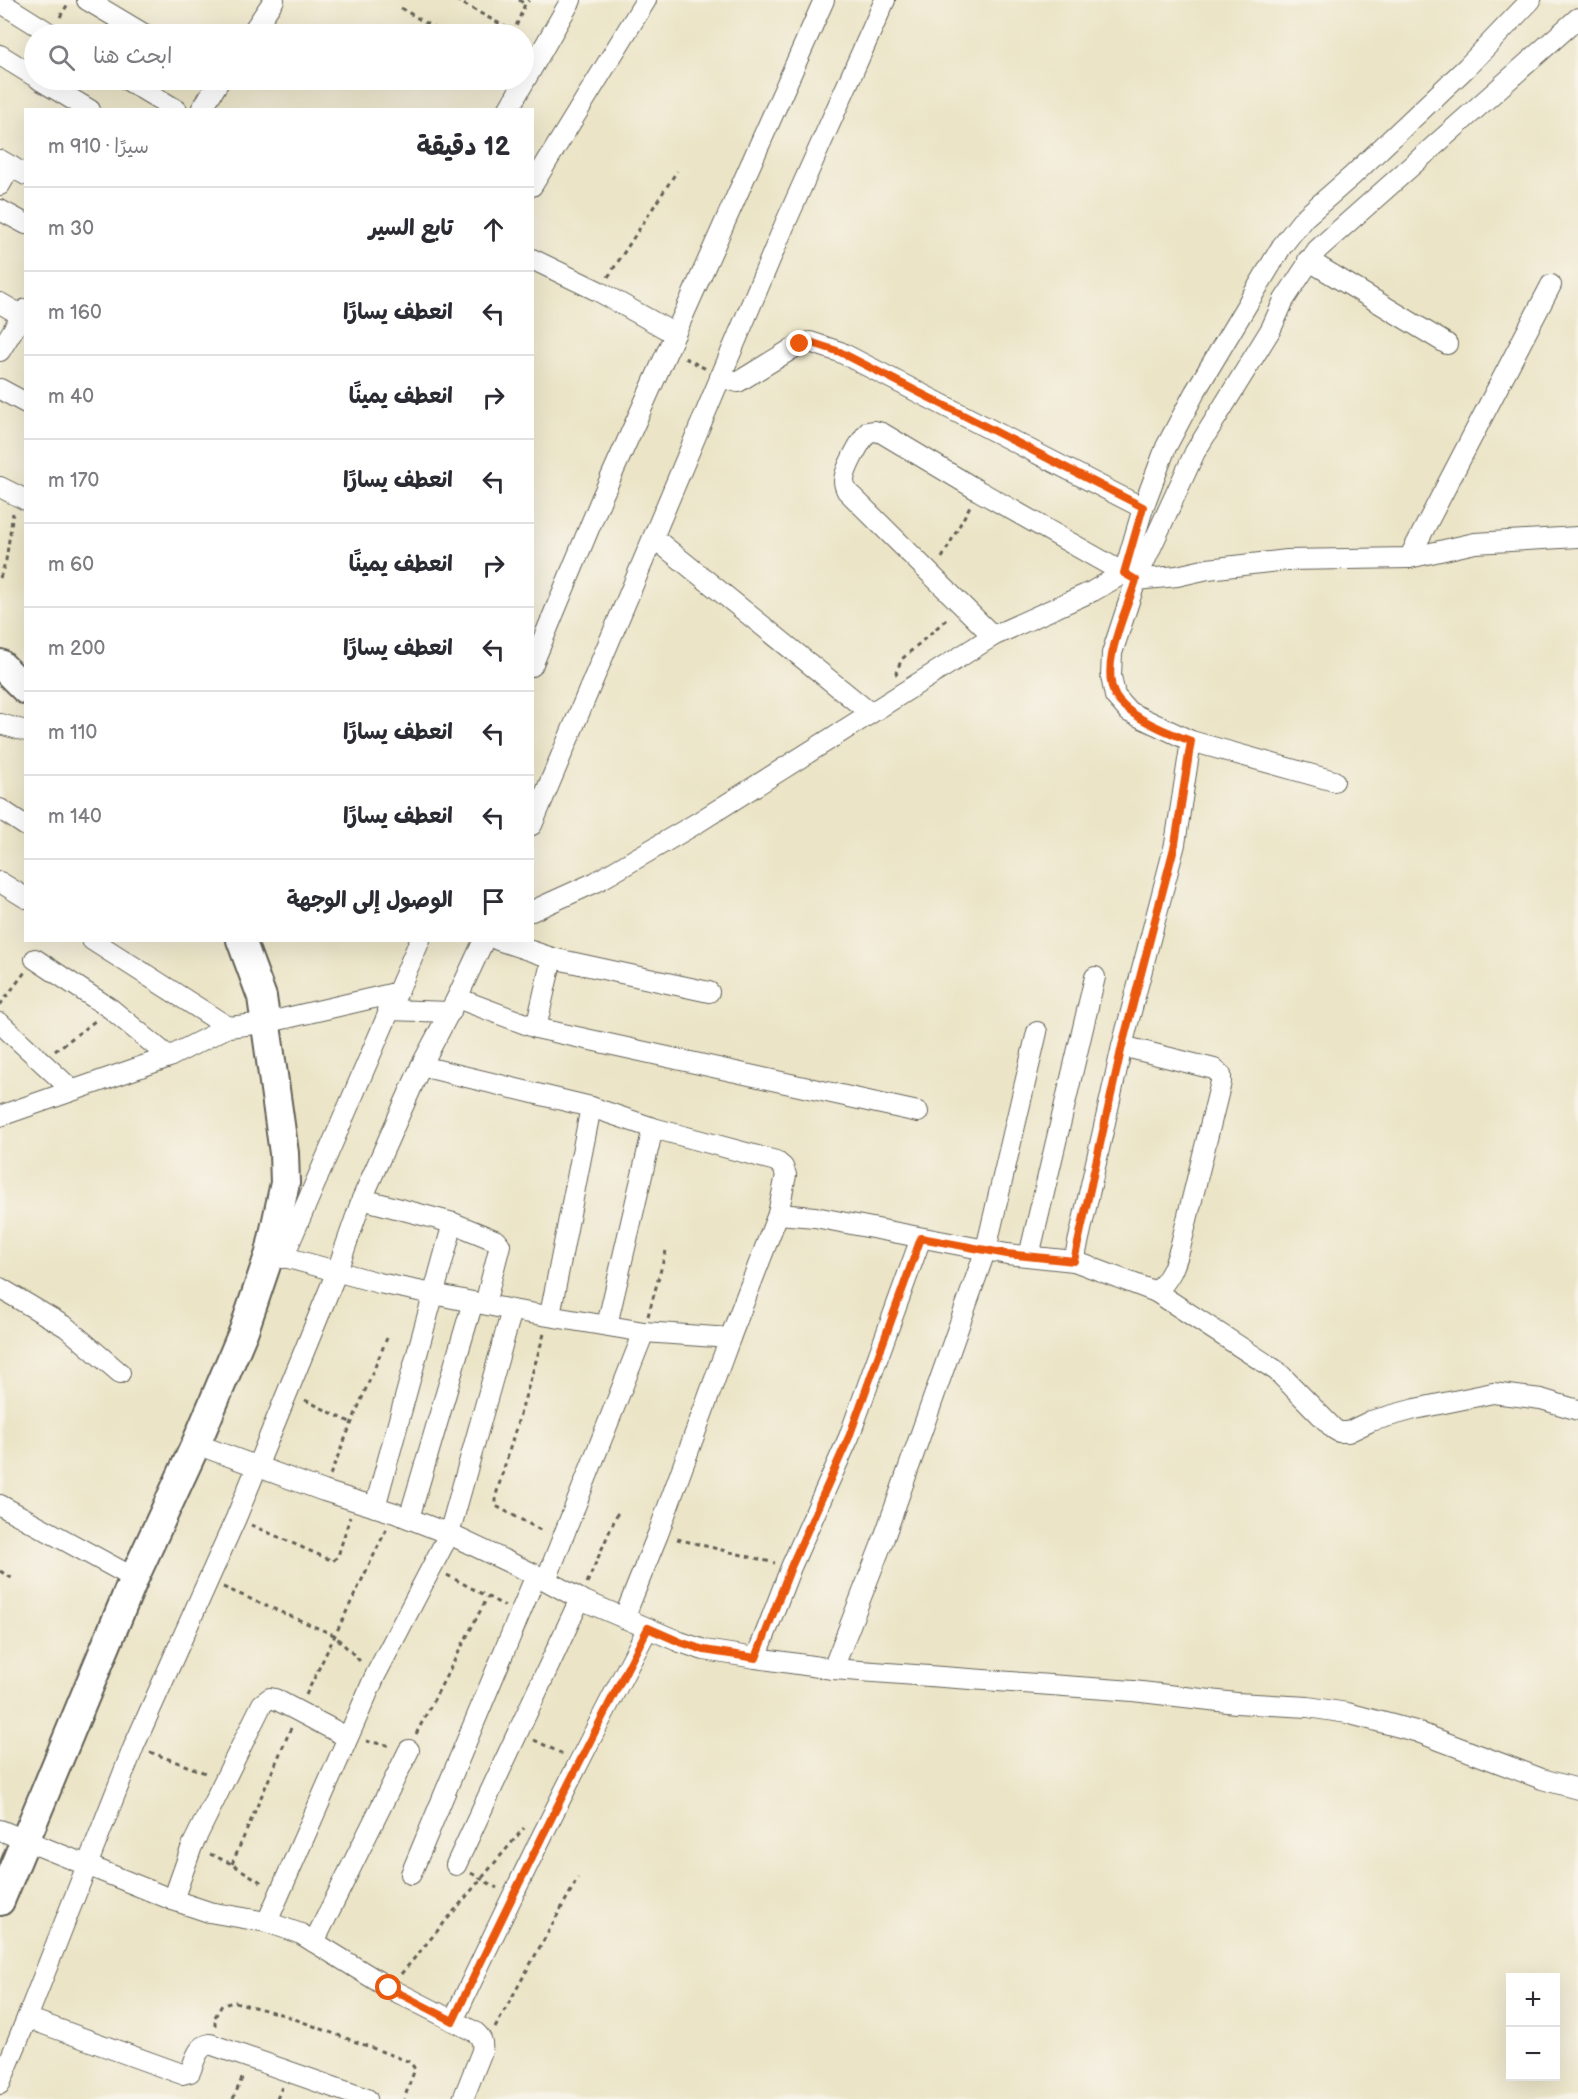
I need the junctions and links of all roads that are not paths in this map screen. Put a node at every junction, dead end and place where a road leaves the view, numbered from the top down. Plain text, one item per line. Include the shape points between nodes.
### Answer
1 (87, 0) edge
2 (273, 0) edge
3 (571, 0) edge
4 (646, 0) edge
5 (824, 0) edge
6 (885, 0) edge
7 (1532, 0) edge
8 (0, 2) edge
9 (1578, 18) edge
10 (35, 24) edge
11 (127, 24) edge
12 (257, 24) edge
13 (0, 56) edge
14 (534, 65) edge
15 (24, 70) edge
16 (57, 90) edge
17 (144, 90) edge
18 (213, 90) edge
19 (519, 90) edge
20 (87, 108) edge
21 (174, 108) edge
22 (202, 108) edge
23 (509, 108) edge
24 (12, 167) edge
25 (534, 183) edge
26 (0, 185) edge
27 (0, 210) edge
28 (24, 223) edge
29 (534, 260) edge
30 (1308, 260) junction
31 (1551, 285) dead end
32 (0, 303) edge
33 (22, 319) edge
34 (671, 341) junction
35 (1447, 344) dead end
36 (0, 351) edge
37 (720, 377) junction
38 (0, 389) edge
39 (24, 402) edge
40 (0, 488) edge
41 (24, 499) edge
42 (1143, 507) junction
43 (1578, 537) edge
44 (654, 538) junction
45 (1409, 558) junction
46 (1130, 576) junction
47 (993, 636) junction
48 (534, 661) edge
49 (0, 664) edge
50 (24, 688) edge
51 (870, 712) junction
52 (0, 724) edge
53 (24, 730) edge
54 (1191, 741) junction
55 (1334, 781) dead end
56 (0, 810) edge
57 (534, 820) edge
58 (24, 825) edge
59 (0, 882) edge
60 (24, 897) edge
61 (534, 910) edge
62 (95, 942) edge
63 (242, 942) edge
64 (419, 942) edge
65 (483, 942) edge
66 (504, 942) edge
67 (552, 958) junction
68 (35, 959) road end
69 (1095, 977) dead end
70 (709, 992) dead end
71 (392, 1001) junction
72 (454, 1005) junction
73 (0, 1023) edge
74 (266, 1023) junction
75 (228, 1028) junction
76 (536, 1028) junction
77 (1037, 1032) dead end
78 (1122, 1046) junction
79 (169, 1057) junction
80 (421, 1066) junction
81 (72, 1090) junction
82 (591, 1107) junction
83 (918, 1112) dead end
84 (0, 1116) edge
85 (653, 1128) junction
86 (362, 1198) junction
87 (778, 1214) junction
88 (453, 1223) junction
89 (921, 1238) junction
90 (986, 1249) junction
91 (277, 1256) junction
92 (1029, 1256) junction
93 (1074, 1261) junction
94 (337, 1271) junction
95 (0, 1288) edge
96 (1156, 1292) junction
97 (433, 1293) junction
98 (479, 1303) junction
99 (512, 1310) junction
100 (550, 1315) junction
101 (607, 1325) junction
102 (644, 1332) junction
103 (730, 1338) junction
104 (120, 1373) dead end
105 (1578, 1410) edge
106 (196, 1444) junction
107 (256, 1466) junction
108 (0, 1505) edge
109 (375, 1507) junction
110 (402, 1516) junction
111 (449, 1534) junction
112 (541, 1577) junction
113 (134, 1578) junction
114 (580, 1599) junction
115 (624, 1618) junction
116 (648, 1628) junction
117 (756, 1658) junction
118 (833, 1669) junction
119 (347, 1737) junction
120 (408, 1750) road end
121 (1578, 1789) edge
122 (13, 1835) edge
123 (86, 1864) junction
124 (456, 1865) dead end
125 (411, 1874) dead end
126 (173, 1900) junction
127 (0, 1901) edge
128 (267, 1922) junction
129 (314, 1942) junction
130 (27, 2018) junction
131 (453, 2021) junction
132 (0, 2084) edge
133 (367, 2099) edge
134 (463, 2099) edge

1 - 11 street
2 - 12 street
3 - 14 street
4 - 25 street
5 - 34 street
6 - 37 street
7 - 42 street via 1353,176 1304,218 1282,246 1195,392 1166,447
8 - 10 street
9 - 30 street
13 - 15 street
16 - 20 street
17 - 21 street
18 - 22 street
19 - 23 street
24 - 26 street
27 - 28 street
29 - 34 street via 598,291
30 - 35 street
30 - 46 street via 1196,452
31 - 45 street
32 - 33 street
33 - 36 street
34 - 48 street
37 - 42 street via 738,382 800,344 814,343 840,352
37 - 44 street
38 - 39 street
40 - 41 street
42 - 46 street
43 - 45 street via 1475,543
44 - 51 street
44 - 57 street
45 - 46 street via 1287,560 1177,576
46 - 47 street
46 - 47 street via 882,434 868,432 845,476 847,491
46 - 54 street via 1112,653 1110,676 1115,696 1130,712
47 - 51 street
49 - 50 main road
51 - 61 street via 697,823 596,882
52 - 53 street
54 - 55 street
54 - 78 street via 1175,844
56 - 58 street
59 - 60 street
62 - 75 street
63 - 74 main road via 262,997
64 - 71 street
65 - 72 street
66 - 67 street
67 - 70 street
67 - 76 street
68 - 79 street via 111,1009
69 - 92 street
71 - 72 street
71 - 74 street
71 - 91 street
72 - 76 street
72 - 80 street
73 - 81 street
74 - 75 street
74 - 91 main road via 284,1153 285,1183
75 - 79 street
76 - 83 street
77 - 90 street
78 - 93 street
78 - 96 street via 1214,1069 1221,1075 1172,1273
79 - 81 street
80 - 82 street
80 - 86 street
81 - 84 street
82 - 85 street
82 - 100 street
85 - 87 street via 776,1161 786,1175
85 - 101 street
86 - 88 street
86 - 94 street
87 - 89 street via 815,1217
87 - 103 street
88 - 97 street
88 - 98 street via 491,1237 501,1245
89 - 90 street
89 - 117 street via 849,1437 791,1567
90 - 92 street
90 - 118 street via 884,1538
91 - 94 street
91 - 106 main road
92 - 93 street
93 - 96 street
94 - 97 street
94 - 107 street
95 - 104 street via 66,1327
96 - 105 street via 1277,1371 1339,1432 1415,1409 1493,1393
97 - 98 street
97 - 109 street
98 - 99 street
98 - 110 street
99 - 100 street
99 - 111 street
100 - 101 street
101 - 102 street
102 - 103 street
102 - 112 street via 561,1540
103 - 115 street
106 - 107 street
106 - 113 main road
107 - 109 street
107 - 123 street
108 - 113 street
109 - 110 street
110 - 111 street
111 - 112 street
111 - 119 street
112 - 114 street
112 - 125 street
113 - 122 main road
114 - 115 street
114 - 124 street
115 - 116 street
116 - 117 street via 704,1650
116 - 131 street via 511,1896
117 - 118 street
118 - 121 street via 1133,1691 1347,1713 1415,1731
119 - 126 street via 270,1698 262,1704 192,1846
119 - 128 street
120 - 129 street
122 - 123 street
122 - 127 main road
123 - 126 street
123 - 130 street
126 - 128 street via 209,1912
128 - 129 street
129 - 131 street
130 - 132 street
130 - 133 street via 182,2074 190,2072 202,2046 210,2044
131 - 134 street via 481,2037 483,2043

